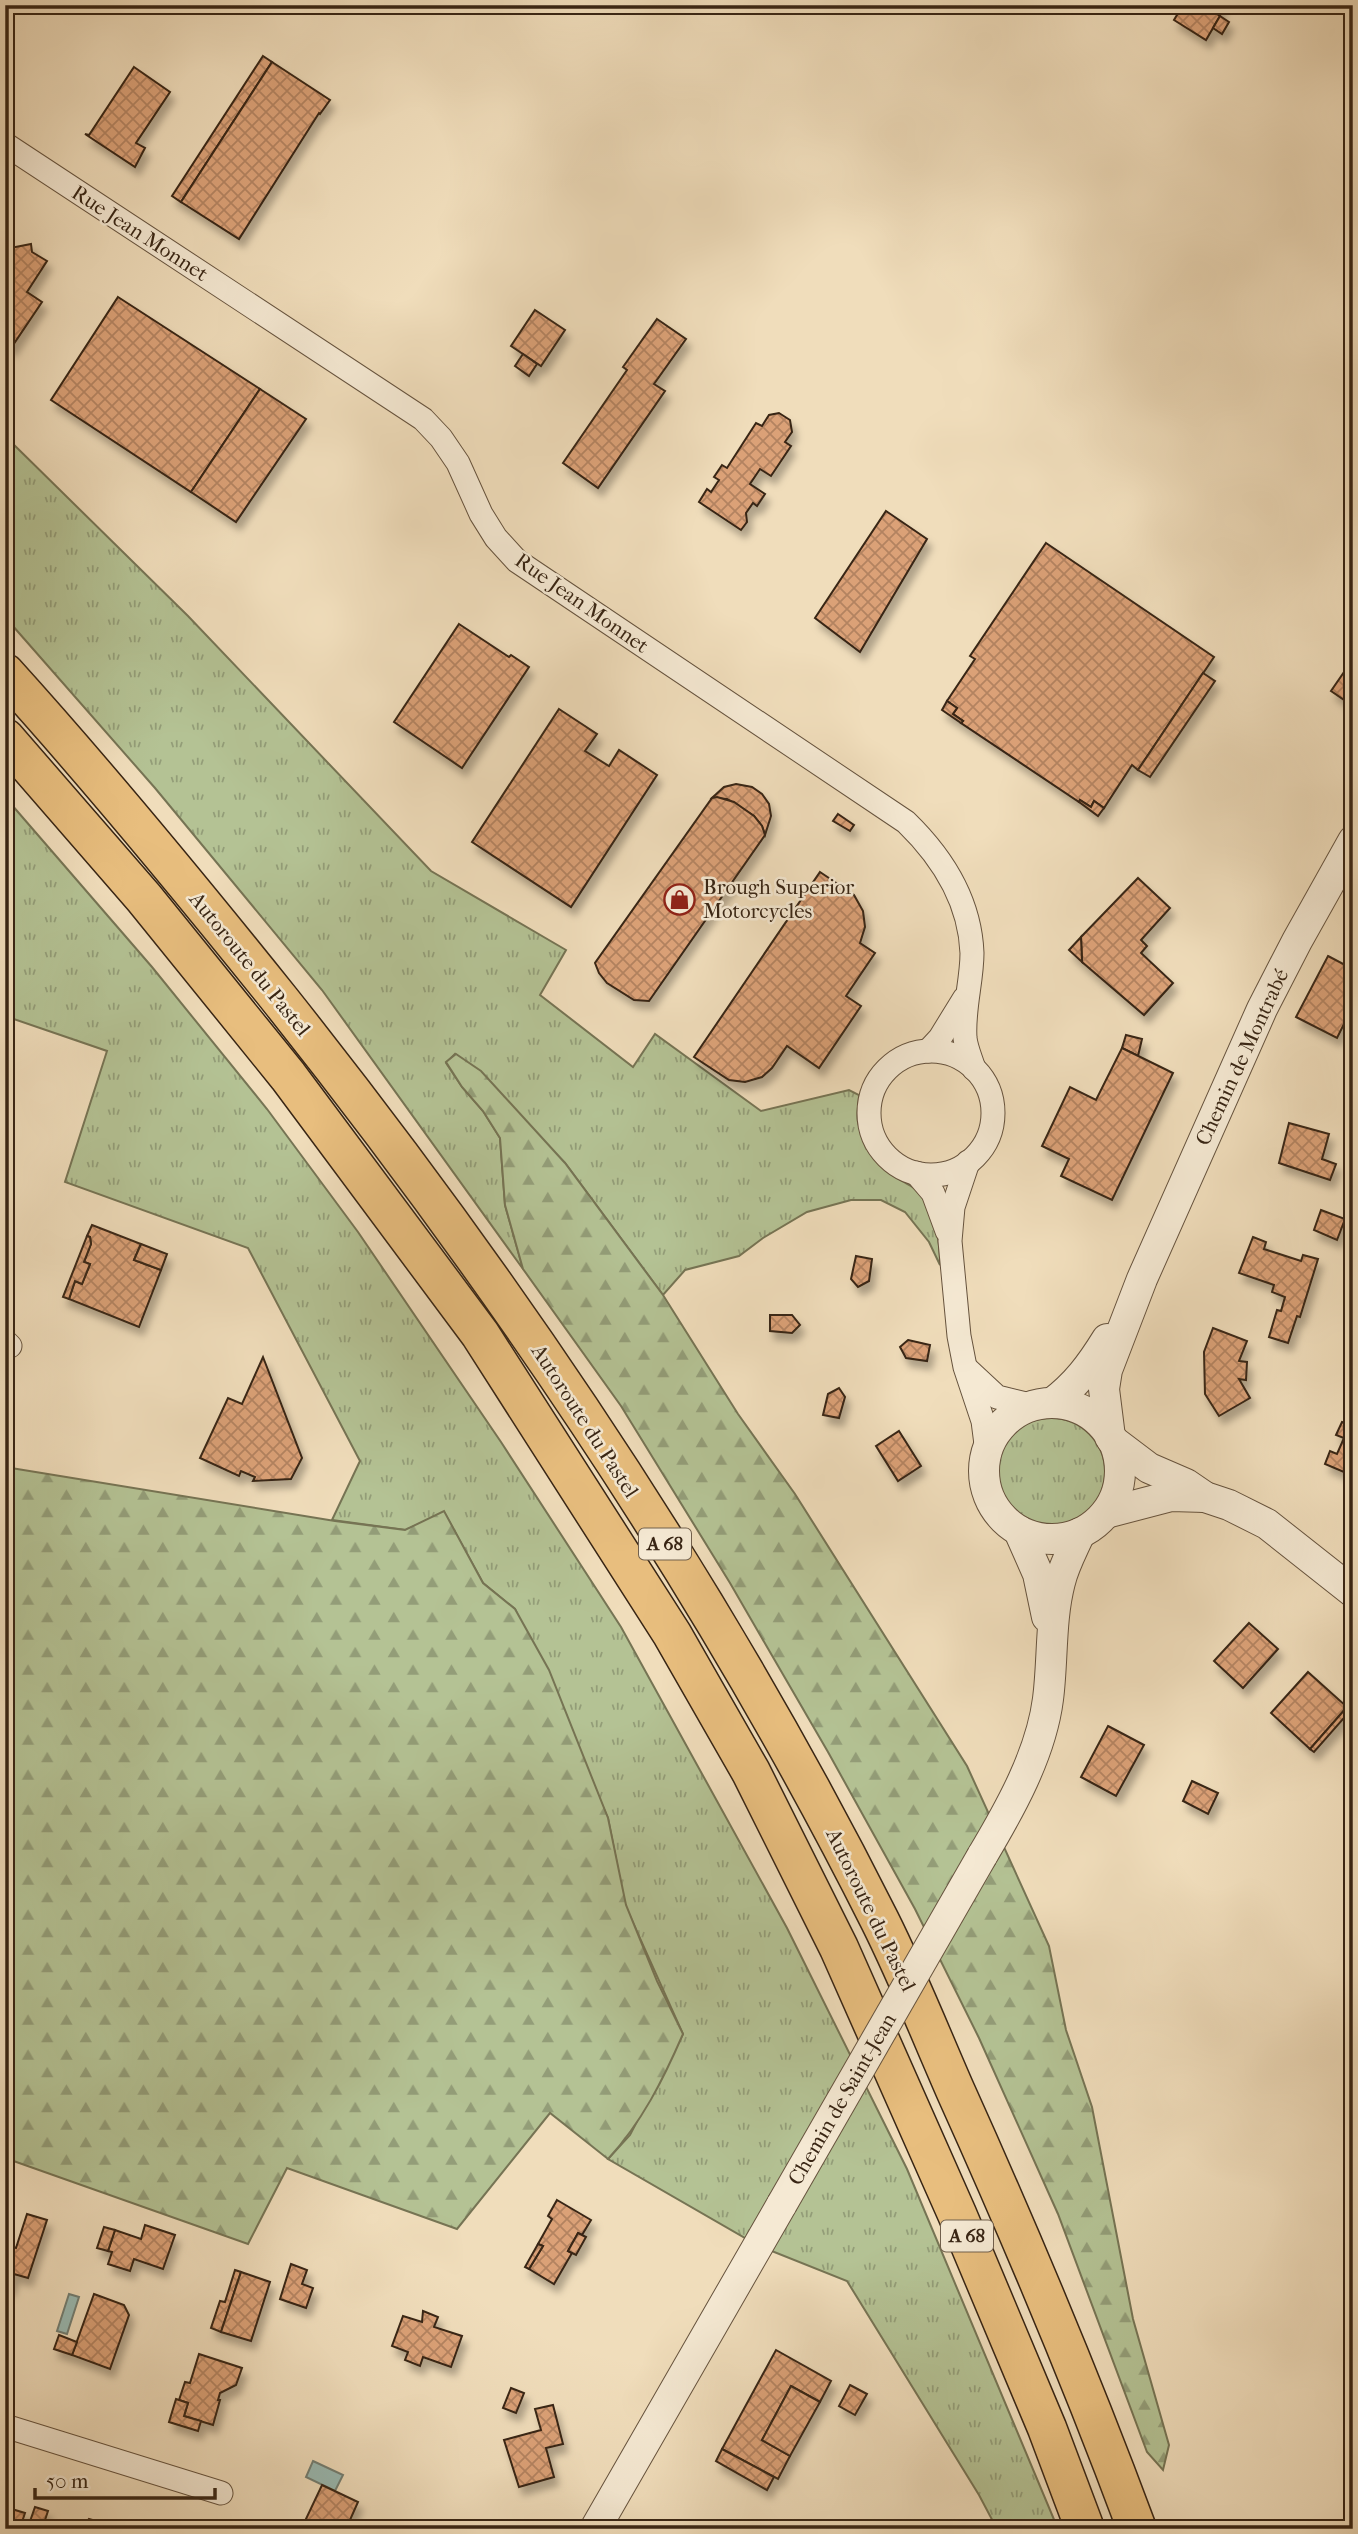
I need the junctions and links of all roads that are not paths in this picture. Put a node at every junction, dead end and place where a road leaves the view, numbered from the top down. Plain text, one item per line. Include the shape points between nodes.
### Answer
1 (5, 144) edge
2 (5, 673) edge
3 (5, 738) edge
4 (1353, 841) edge
5 (967, 993) junction
6 (928, 1051) junction
7 (974, 1069) junction
8 (968, 1162) junction
9 (916, 1173) junction
10 (950, 1241) junction
11 (1142, 1279) junction
12 (965, 1367) junction
13 (1043, 1404) junction
14 (1111, 1438) junction
15 (987, 1452) junction
16 (1205, 1497) junction
17 (1105, 1513) junction
18 (1019, 1531) junction
19 (1080, 1533) junction
20 (1353, 1592) edge
21 (1050, 1655) junction
22 (5, 2426) edge
23 (220, 2493) dead end
24 (595, 2529) edge
25 (1085, 2529) edge
26 (1137, 2529) edge

1 - 5 street, Rue Jean Monnet via 423,419 458,464 495,538 516,561 906,822 931,846 952,880 965,914 972,953
2 - 26 highway, Autoroute du Pastel / A 68 via 219,924 359,1101 586,1417 708,1612 790,1752 881,1924 1013,2217
3 - 25 highway, Autoroute du Pastel / A 68 via 144,898 296,1086 480,1334 672,1633 751,1772 839,1948 957,2214
4 - 11 street, Chemin de Montrabé via 1262,1009
5 - 6 street, Rue Jean Monnet
5 - 7 street, Rue Jean Monnet via 965,1041
6 - 7 street via 953,1055
6 - 9 street via 892,1065 870,1099 870,1123 878,1145 888,1158
7 - 8 street via 990,1094 992,1125 979,1152
8 - 9 street via 943,1174
8 - 10 street via 953,1207
9 - 10 street via 933,1193
10 - 12 street
11 - 13 street, Chemin de Montrabé via 1090,1367 1067,1391
11 - 14 street, Chemin de Montrabé via 1107,1370 1104,1389
12 - 13 street via 998,1396
12 - 15 street via 983,1421
13 - 14 street via 1063,1404 1085,1412
13 - 15 street via 1021,1411 999,1428
14 - 16 street via 1149,1468
14 - 17 street via 1120,1470
15 - 18 street via 984,1478 990,1500
16 - 17 street via 1171,1496
16 - 20 street via 1267,1524
17 - 19 street
18 - 19 street via 1043,1539
18 - 21 street, Chemin de Saint-Jean via 1043,1593
19 - 21 street, Chemin de Saint-Jean via 1059,1585
21 - 24 street, Chemin de Saint-Jean, bridge via 1041,1732 982,1856
22 - 23 street

